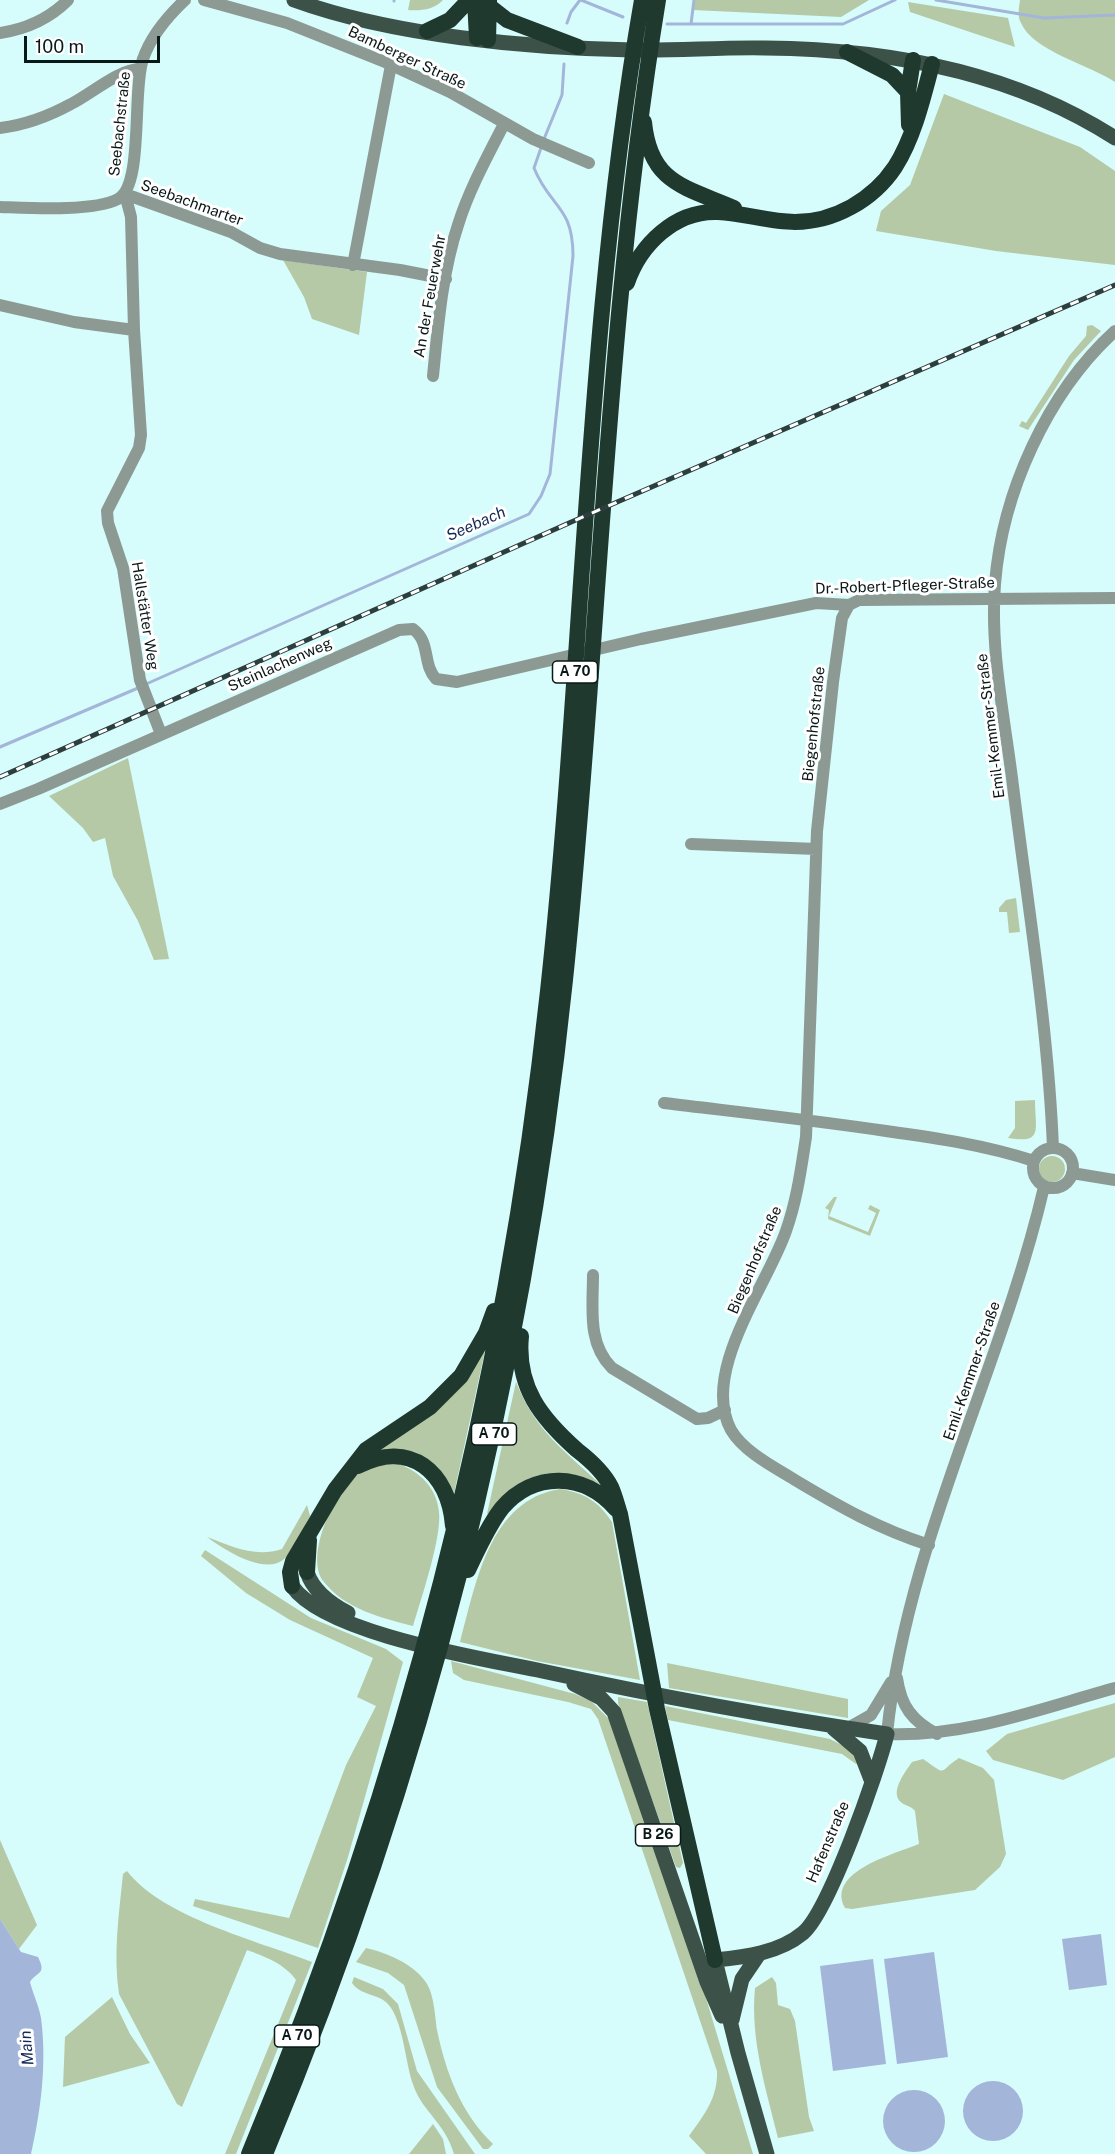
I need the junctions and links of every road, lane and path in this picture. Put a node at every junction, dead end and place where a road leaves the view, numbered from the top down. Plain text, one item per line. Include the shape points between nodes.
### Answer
1 (69, 0) edge
2 (185, 0) edge
3 (204, 0) edge
4 (294, 0) edge
5 (469, 0) edge
6 (632, 0) edge
7 (642, 0) edge
8 (658, 0) edge
9 (484, 2) edge
10 (427, 31) junction
11 (0, 33) edge
12 (482, 39) junction
13 (578, 47) junction
14 (634, 50) junction
15 (847, 52) junction
16 (913, 60) junction
17 (391, 64) junction
18 (932, 64) junction
19 (140, 69) junction
20 (908, 92) junction
21 (642, 100) junction
22 (504, 124) junction
23 (0, 128) edge
24 (909, 135) junction
25 (1115, 138) edge
26 (590, 163) dead end
27 (125, 194) junction
28 (0, 207) edge
29 (748, 215) junction
30 (353, 266) junction
31 (446, 279) junction
32 (621, 301) junction
33 (0, 305) edge
34 (134, 330) junction
35 (1115, 331) edge
36 (433, 376) dead end
37 (994, 598) junction
38 (1115, 598) edge
39 (849, 604) junction
40 (413, 629) joint
41 (161, 734) junction
42 (0, 804) edge
43 (691, 844) dead end
44 (816, 849) junction
45 (664, 1102) dead end
46 (806, 1119) junction
47 (1053, 1148) junction
48 (1034, 1161) junction
49 (1072, 1173) junction
50 (1115, 1180) edge
51 (1044, 1187) junction
52 (517, 1273) junction
53 (593, 1275) dead end
54 (724, 1410) junction
55 (350, 1470) junction
56 (620, 1514) junction
57 (311, 1533) junction
58 (454, 1539) junction
59 (929, 1545) junction
60 (307, 1572) joint
61 (292, 1586) joint
62 (455, 1595) junction
63 (397, 1635) junction
64 (538, 1671) junction
65 (894, 1672) junction
66 (1115, 1689) edge
67 (828, 1725) junction
68 (848, 1728) junction
69 (887, 1734) junction
70 (938, 1734) junction
71 (872, 1782) junction
72 (759, 1954) junction
73 (715, 1960) junction
74 (733, 2032) junction
75 (249, 2154) edge
76 (265, 2154) edge
77 (767, 2154) edge

1 - 11 street via 42,20
2 - 19 street, Seebachstraße via 154,38
3 - 17 street, Bamberger Straße via 287,23
4 - 10 main road via 350,17
5 - 10 highway via 450,20
6 - 14 highway
7 - 14 highway, A 70
8 - 21 highway, A 70
9 - 12 highway
9 - 13 highway via 507,20
10 - 12 main road
12 - 13 main road
13 - 15 main road
14 - 52 highway, A 70 via 600,332 549,987
15 - 16 main road
15 - 20 highway via 891,75
16 - 18 main road
16 - 20 highway
17 - 22 street, Bamberger Straße
17 - 30 street
18 - 24 highway
18 - 25 main road via 1032,96
19 - 23 street via 122,73 43,117
19 - 27 street, Seebachstraße via 133,167
20 - 24 highway
21 - 29 highway via 650,153 671,181
21 - 32 highway, A 70
22 - 26 street, Bamberger Straße
22 - 31 street, An der Feuerwehr via 457,226
24 - 29 highway via 894,168 882,183 838,214 795,222
27 - 28 street, Seebachstraße via 93,205
27 - 30 street, Seebachmarter via 231,232 272,252
27 - 34 street, Seebachstraße via 131,217
29 - 32 highway via 704,212 671,225 643,250
30 - 31 street, Seebachmarter
31 - 36 street, An der Feuerwehr
32 - 52 highway, A 70 via 588,742 565,984 545,1144
33 - 34 street via 74,322
34 - 41 street, Hallstätter Weg via 140,442 107,511 110,533 123,568 142,686
35 - 37 street, Emil-Kemmer-Straße via 1066,389 1029,455 1007,520
37 - 38 street, Dr.-Robert-Pfleger-Straße
37 - 39 street, Dr.-Robert-Pfleger-Straße via 859,600
37 - 47 street, Emil-Kemmer-Straße via 998,671 1040,998
39 - 40 street, Dr.-Robert-Pfleger-Straße via 816,603 457,682 442,681 432,675 424,640
39 - 44 street, Biegenhofstraße via 842,618 833,681
40 - 41 street, Steinlachenweg via 391,633
41 - 42 street, Steinlachenweg
43 - 44 street
44 - 46 street, Biegenhofstraße
45 - 46 street
46 - 48 street via 973,1145
46 - 54 street, Biegenhofstraße via 795,1202 780,1248 729,1358 722,1388
47 - 48 street via 1042,1151
47 - 49 street via 1067,1154
48 - 51 street via 1034,1176
49 - 50 street
49 - 51 street via 1063,1186
51 - 59 street, Emil-Kemmer-Straße via 1025,1262
52 - 55 highway via 461,1376 430,1407 366,1450
52 - 56 highway via 525,1386 545,1420 601,1472
52 - 58 highway, A 70
52 - 62 highway, A 70 via 494,1435
53 - 54 street via 594,1341 604,1360 697,1419
54 - 59 street, Biegenhofstraße via 738,1438 777,1469 869,1523
55 - 57 highway
55 - 58 highway via 389,1455 426,1467 447,1497
56 - 62 highway via 599,1492 575,1481 552,1480 531,1485 503,1508 492,1523
56 - 73 highway via 657,1709
57 - 60 highway
57 - 61 highway via 293,1561
58 - 75 highway, A 70 via 405,1717 341,1918
59 - 65 street, Emil-Kemmer-Straße
60 - 63 main road, B 26 via 310,1581 337,1607
61 - 63 main road, B 26 via 309,1604
62 - 76 highway, A 70 via 379,1856
63 - 64 main road, B 26
64 - 67 main road, B 26
64 - 74 main road, B 26 via 601,1698 614,1712 707,1982
65 - 68 street via 871,1715
65 - 69 street
65 - 70 street via 903,1705 913,1719
66 - 70 street
67 - 68 main road, B 26
67 - 71 main road via 860,1751
68 - 69 main road, B 26
69 - 70 street
69 - 71 main road, Hafenstraße
71 - 72 main road, Hafenstraße via 815,1917 804,1932
72 - 73 main road, Hafenstraße
72 - 74 main road via 742,1979
73 - 74 main road, B 26
74 - 77 main road, B 26

